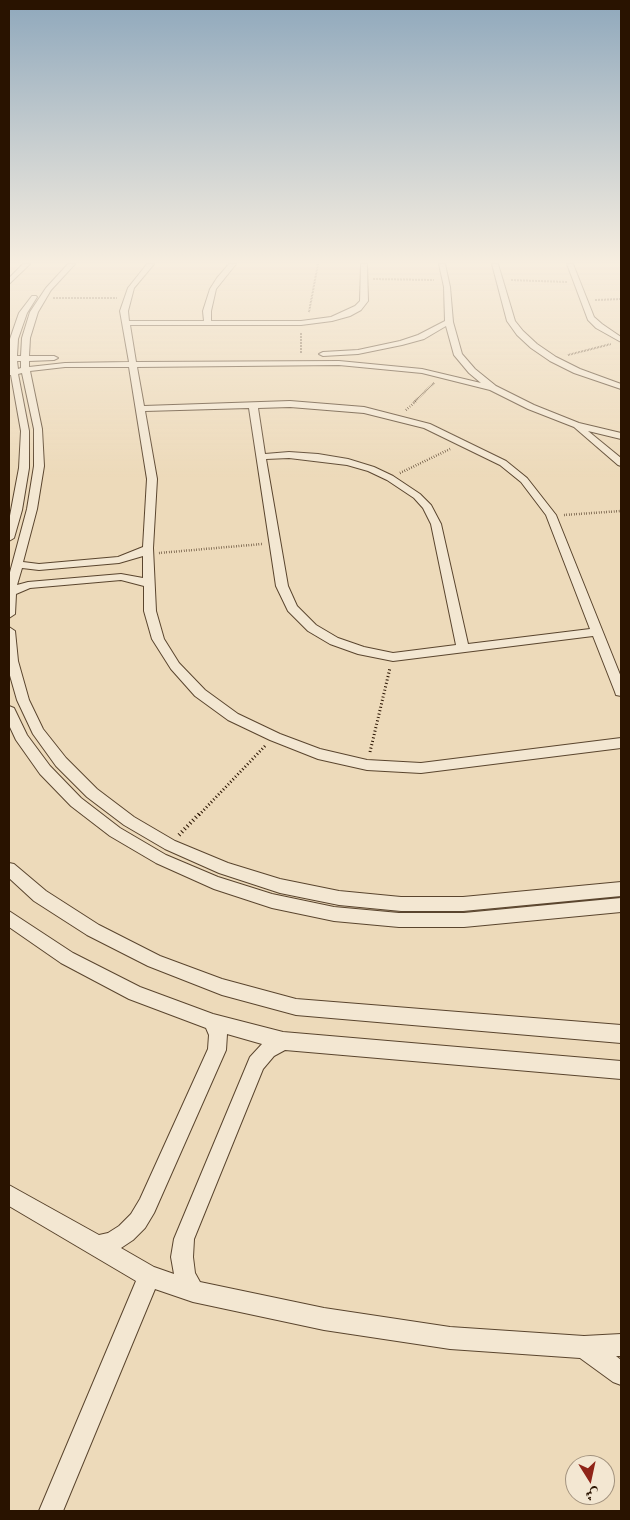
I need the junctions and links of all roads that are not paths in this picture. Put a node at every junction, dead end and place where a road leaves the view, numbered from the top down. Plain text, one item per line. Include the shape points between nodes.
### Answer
1 (15, 335) edge
2 (27, 335) edge
3 (128, 335) edge
4 (425, 335) edge
5 (453, 335) edge
6 (521, 335) edge
7 (381, 348) junction
8 (396, 353) dead end
9 (25, 358) junction
10 (11, 359) edge
11 (131, 361) junction
12 (26, 370) junction
13 (11, 373) edge
14 (621, 387) edge
15 (493, 388) junction
16 (253, 406) junction
17 (141, 409) junction
18 (576, 425) junction
19 (621, 436) edge
20 (261, 457) junction
21 (621, 463) edge
22 (9, 538) edge
23 (148, 551) junction
24 (16, 564) junction
25 (149, 584) junction
26 (10, 592) junction
27 (9, 614) edge
28 (9, 631) edge
29 (598, 632) junction
30 (463, 648) junction
31 (621, 692) edge
32 (9, 711) edge
33 (621, 743) edge
34 (9, 869) edge
35 (621, 889) edge
36 (621, 905) edge
37 (9, 918) edge
38 (213, 1022) junction
39 (621, 1034) edge
40 (283, 1041) junction
41 (621, 1070) edge
42 (9, 1196) edge
43 (97, 1246) junction
44 (149, 1276) junction
45 (193, 1291) junction
46 (621, 1345) edge
47 (584, 1347) junction
48 (621, 1374) edge
49 (51, 1511) edge

1 - 10 street
2 - 9 street
3 - 11 street
4 - 7 street
5 - 15 street via 458,355
6 - 14 street via 553,359
7 - 8 street
7 - 11 street via 341,353
9 - 10 street
9 - 11 street
9 - 12 street
10 - 13 street
11 - 12 street
11 - 15 street via 403,364
11 - 17 street
12 - 13 street
12 - 24 street via 38,429 39,466 32,509
13 - 22 street via 25,431 24,468
15 - 18 street
16 - 17 street
16 - 20 street
16 - 29 street via 327,406 399,417 464,442 503,464 524,480 551,516
17 - 23 street via 152,479
18 - 19 street
18 - 21 street
20 - 30 street via 289,455 348,462 371,468 417,496 436,524
20 - 30 street via 282,586 292,608 312,628 344,645 393,657
23 - 24 street via 119,560 39,567
23 - 25 street
24 - 26 street
25 - 26 street via 121,577 28,585
25 - 33 street via 150,611 158,639 175,666 200,693 233,717 318,754 367,765 421,768
26 - 27 street
28 - 35 street via 12,661 23,700 38,731 61,762 129,821 224,868 280,886 339,898 401,904 463,904
29 - 30 street
29 - 31 street
32 - 36 street via 21,737 45,770 76,802 115,832 161,859 222,885 272,901 334,914 399,920 464,920
34 - 39 street via 40,896 93,930 154,961 231,989 296,1006
37 - 38 street via 66,958 135,993
38 - 40 street
38 - 43 street via 218,1035 217,1050 147,1206 126,1233
40 - 41 street
40 - 45 street via 256,1063 184,1239 182,1257
42 - 43 street
43 - 44 street
44 - 45 street
44 - 49 street
45 - 47 street via 324,1320 450,1338
46 - 47 street
47 - 48 street

